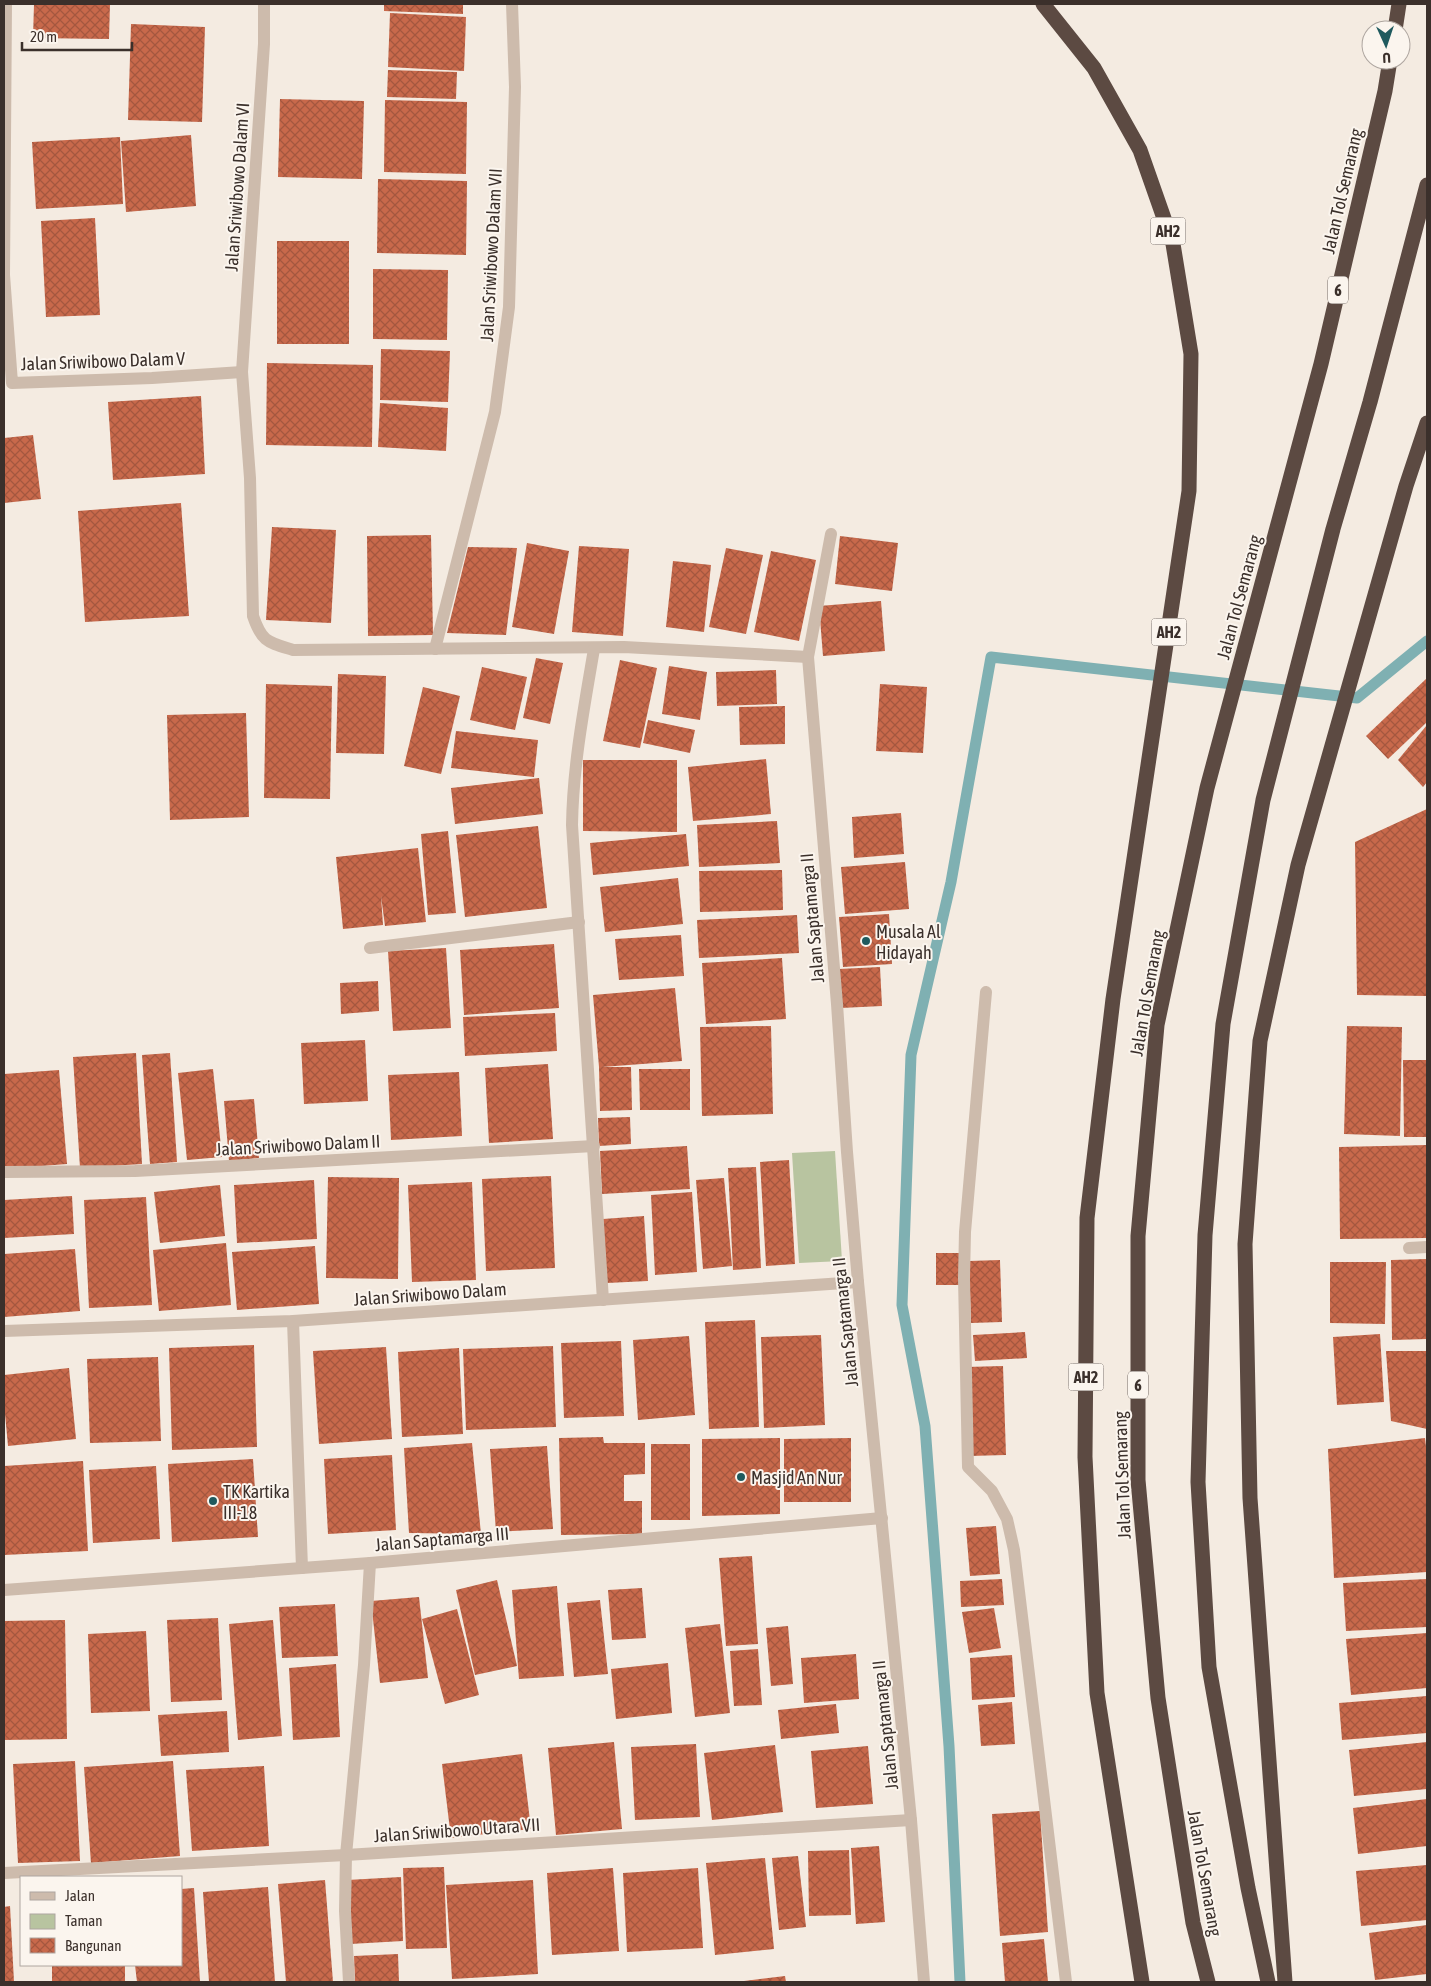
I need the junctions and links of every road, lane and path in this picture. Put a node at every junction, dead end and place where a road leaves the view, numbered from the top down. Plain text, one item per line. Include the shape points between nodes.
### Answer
1 (6, 4) edge
2 (264, 4) edge
3 (512, 4) edge
4 (1043, 4) edge
5 (1399, 4) edge
6 (1397, 20) edge
7 (1388, 70) edge
8 (1427, 185) edge
9 (242, 372) junction
10 (8, 383) edge
11 (1427, 422) edge
12 (831, 534) dead end
13 (435, 649) junction
14 (594, 649) junction
15 (808, 657) junction
16 (579, 922) junction
17 (370, 948) dead end
18 (986, 992) dead end
19 (594, 1146) junction
20 (4, 1172) edge
21 (1427, 1247) edge
22 (1409, 1248) dead end
23 (858, 1282) junction
24 (603, 1300) junction
25 (293, 1321) junction
26 (4, 1331) edge
27 (882, 1518) junction
28 (370, 1563) junction
29 (302, 1568) junction
30 (4, 1590) edge
31 (912, 1820) junction
32 (346, 1855) junction
33 (4, 1873) edge
34 (349, 1982) edge
35 (924, 1982) edge
36 (1066, 1982) edge
37 (1142, 1982) edge
38 (1208, 1982) edge
39 (1268, 1982) edge
40 (1285, 1982) edge

1 - 10 street, Jalan Sriwibowo Dalam V via 4,275
2 - 9 street, Jalan Sriwibowo Dalam VI
3 - 13 street, Jalan Sriwibowo Dalam VII via 515,87 509,307 495,412
4 - 37 highway, AH2 via 1094,68 1140,150 1173,244 1191,354 1189,491 1113,998 1087,1218 1085,1447 1097,1693
5 - 6 highway
7 - 38 highway, Jalan Tol Semarang / 6 via 1321,364 1207,788 1157,1025 1138,1236 1138,1480 1158,1698 1193,1923
8 - 39 highway via 1263,800 1223,1024 1205,1235 1198,1482 1209,1667
9 - 10 street, Jalan Sriwibowo Dalam V
9 - 13 street, Jalan Sriwibowo Dalam VI via 250,478 253,616 258,631 269,643 293,650
11 - 40 highway via 1298,865 1260,1041 1245,1244 1250,1498
12 - 15 street, Jalan Saptamarga II
13 - 14 street, Jalan Sriwibowo Dalam VI
14 - 15 street, Jalan Sriwibowo Dalam VI via 624,647
14 - 16 street via 572,788
15 - 23 street, Jalan Saptamarga II
16 - 17 street
16 - 19 street
18 - 36 street via 965,1232 968,1467 992,1491 1006,1519 1014,1550
19 - 20 street, Jalan Sriwibowo Dalam II via 135,1171
19 - 24 street
21 - 22 street
23 - 24 street, Jalan Sriwibowo Dalam
23 - 27 street, Jalan Saptamarga II
24 - 25 street, Jalan Sriwibowo Dalam
25 - 26 street, Jalan Sriwibowo Dalam
25 - 29 street
27 - 28 street, Jalan Saptamarga III
27 - 31 street, Jalan Saptamarga II
28 - 29 street, Jalan Saptamarga III
28 - 32 street
29 - 30 street, Jalan Saptamarga III
31 - 32 street, Jalan Sriwibowo Utara VII
31 - 35 street, Jalan Saptamarga II
32 - 33 street, Jalan Sriwibowo Utara VII
32 - 34 street

